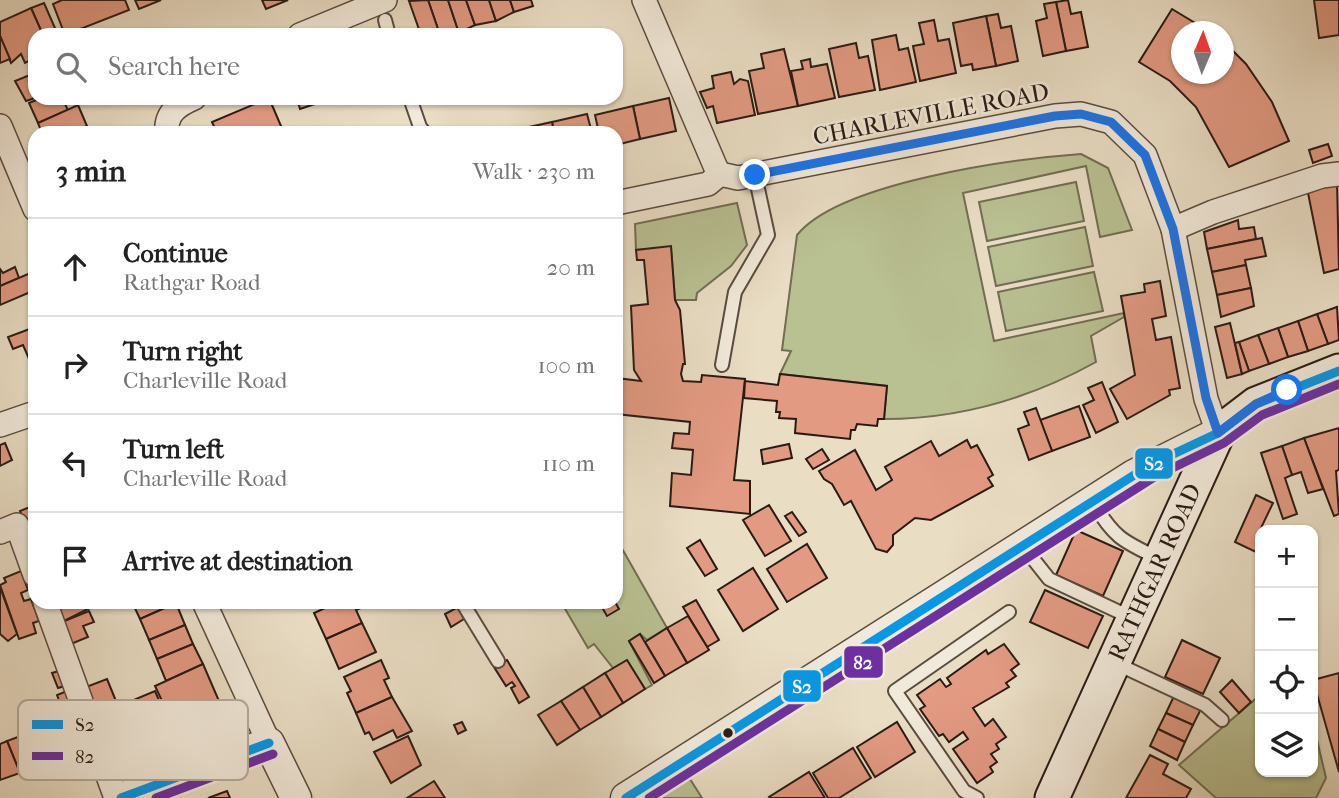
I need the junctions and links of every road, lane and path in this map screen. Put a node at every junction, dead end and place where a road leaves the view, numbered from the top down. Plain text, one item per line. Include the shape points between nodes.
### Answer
1 (643, 0) edge
2 (385, 10) edge
3 (324, 28) edge
4 (389, 28) edge
5 (179, 105) edge
6 (412, 105) edge
7 (0, 126) edge
8 (168, 126) edge
9 (420, 126) edge
10 (720, 174) junction
11 (1339, 174) edge
12 (755, 175) junction
13 (28, 192) edge
14 (623, 202) edge
15 (1173, 229) junction
16 (722, 365) dead end
17 (1339, 371) edge
18 (28, 415) edge
19 (0, 425) edge
20 (1218, 433) junction
21 (1092, 500) junction
22 (8, 528) edge
23 (1022, 544) junction
24 (1162, 560) junction
25 (28, 563) edge
26 (48, 609) edge
27 (207, 609) edge
28 (466, 609) edge
29 (1009, 612) dead end
30 (1135, 619) junction
31 (498, 661) dead end
32 (1114, 662) junction
33 (82, 700) edge
34 (1222, 720) dead end
35 (269, 743) junction
36 (248, 751) edge
37 (111, 780) edge
38 (167, 780) edge
39 (118, 798) edge
40 (296, 798) edge
41 (626, 798) edge
42 (977, 798) edge
43 (1052, 798) edge

1 - 10 street
2 - 3 street
2 - 4 lane
5 - 8 street via 170,114
6 - 9 lane
7 - 13 street
10 - 12 street, CHARLEVILLE ROAD
10 - 14 street, CHARLEVILLE ROAD via 708,184
11 - 15 street via 1225,208
12 - 15 street, CHARLEVILLE ROAD via 1081,114 1111,122 1145,155
12 - 16 lane via 768,235 735,292
15 - 20 street, CHARLEVILLE ROAD
17 - 20 main road, RATHGAR ROAD via 1256,404
18 - 19 street
20 - 21 street via 1150,465
20 - 24 main road, RATHGAR ROAD
21 - 23 street
21 - 24 lane via 1121,541
22 - 25 street
23 - 30 lane via 1049,579
23 - 41 street
24 - 30 main road, RATHGAR ROAD
26 - 33 street
27 - 35 street
28 - 31 lane
29 - 42 lane via 895,691 964,791
30 - 32 main road, RATHGAR ROAD
32 - 34 lane via 1205,705
32 - 43 main road, RATHGAR ROAD
35 - 36 street
35 - 40 street
37 - 39 street
38 - 39 street

